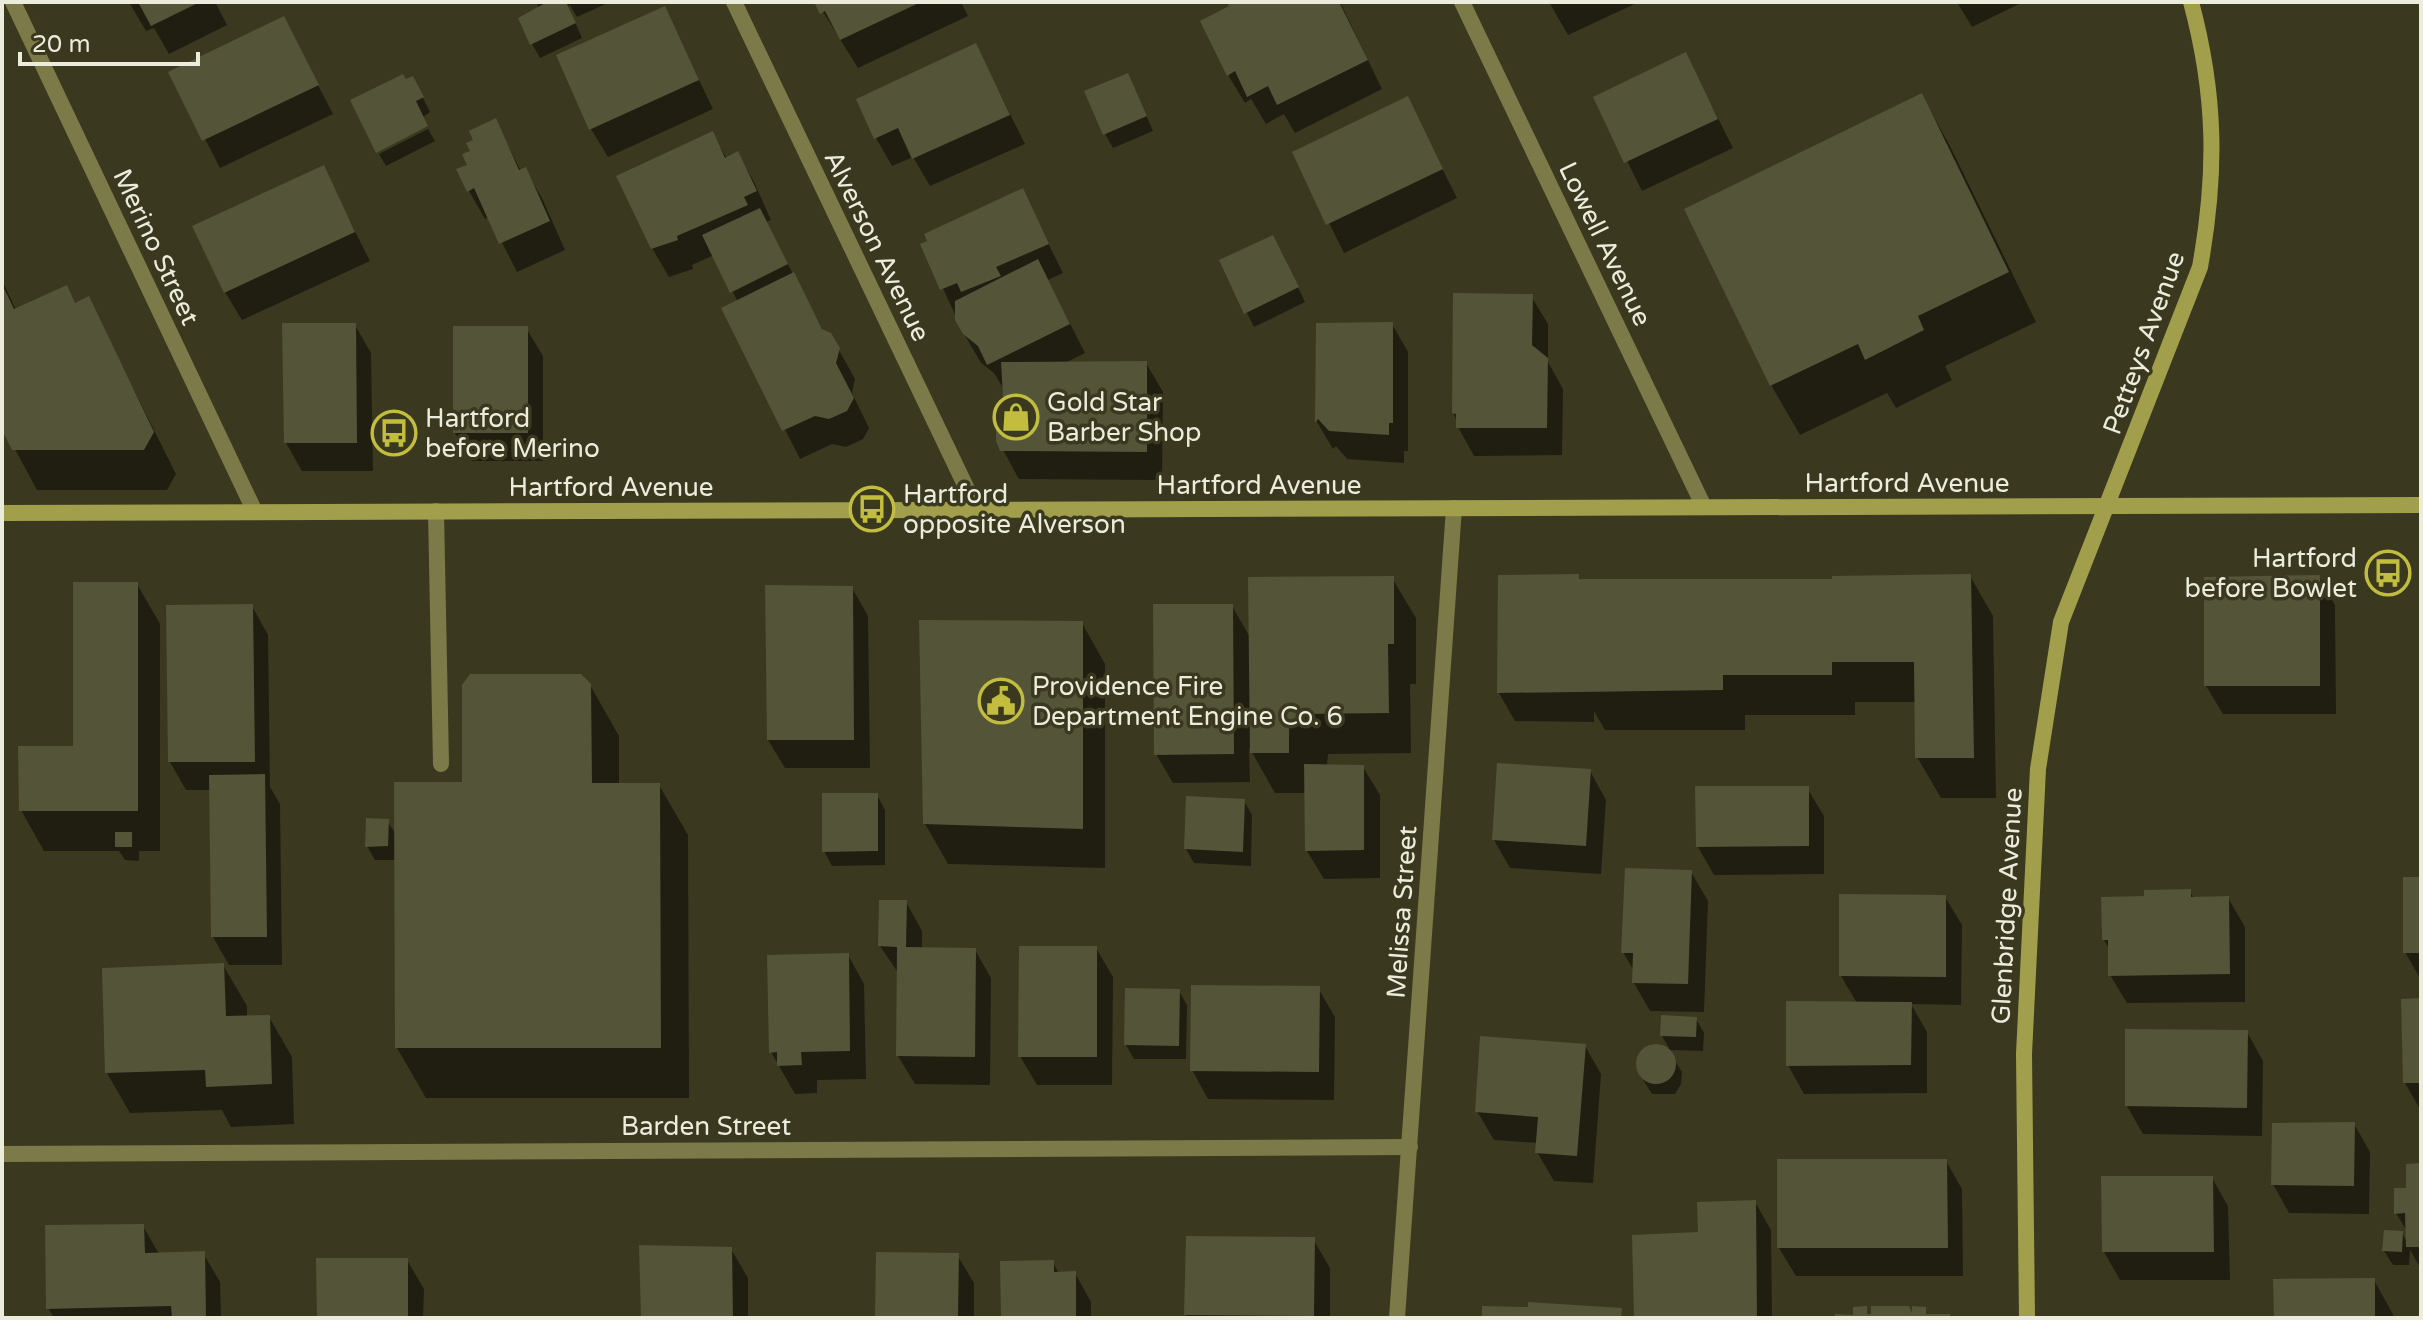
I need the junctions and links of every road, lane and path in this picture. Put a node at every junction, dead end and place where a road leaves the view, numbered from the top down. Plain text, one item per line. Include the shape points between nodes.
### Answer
1 (13, 2) edge
2 (734, 2) edge
3 (1462, 2) edge
4 (2191, 2) edge
5 (2421, 505) edge
6 (1704, 507) junction
7 (2107, 507) junction
8 (1454, 508) junction
9 (977, 510) junction
10 (436, 511) junction
11 (255, 512) junction
12 (2, 513) edge
13 (441, 764) dead end
14 (1410, 1147) junction
15 (2, 1154) edge
16 (1397, 1318) edge
17 (2027, 1318) edge

1 - 11 street, Merino Street
2 - 9 street, Alverson Avenue
3 - 6 street, Lowell Avenue
4 - 7 main road, Petteys Avenue via 2206,60 2213,129 2211,206 2200,267
5 - 7 main road, Hartford Avenue
6 - 7 main road, Hartford Avenue
6 - 8 main road, Hartford Avenue
7 - 17 main road, Glenbridge Avenue via 2061,622 2038,769 2024,1054
8 - 9 main road, Hartford Avenue
8 - 14 street, Melissa Street
9 - 10 main road, Hartford Avenue
10 - 11 main road, Hartford Avenue
10 - 13 street
11 - 12 main road, Hartford Avenue
14 - 15 street, Barden Street
14 - 16 street, Melissa Street

